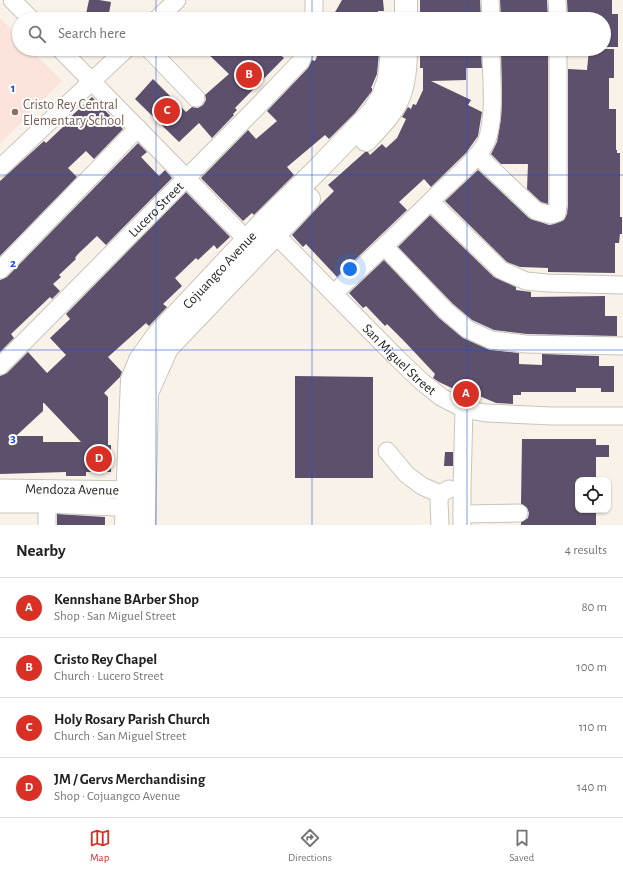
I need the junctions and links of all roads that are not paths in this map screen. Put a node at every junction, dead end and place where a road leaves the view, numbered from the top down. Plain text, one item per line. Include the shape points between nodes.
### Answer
1 (12, 0) edge
2 (178, 0) edge
3 (314, 0) edge
4 (392, 0) edge
5 (406, 0) edge
6 (490, 0) edge
7 (557, 0) edge
8 (24, 12) edge
9 (165, 12) edge
10 (314, 12) edge
11 (392, 12) edge
12 (406, 12) edge
13 (491, 12) edge
14 (558, 12) edge
15 (67, 56) edge
16 (119, 56) edge
17 (156, 56) edge
18 (302, 56) edge
19 (391, 56) edge
20 (406, 56) edge
21 (491, 56) edge
22 (558, 56) edge
23 (92, 81) junction
24 (196, 98) dead end
25 (138, 128) junction
26 (477, 155) junction
27 (0, 168) edge
28 (188, 178) junction
29 (430, 202) junction
30 (269, 228) junction
31 (253, 246) junction
32 (385, 247) junction
33 (0, 270) edge
34 (623, 285) edge
35 (334, 293) junction
36 (623, 346) edge
37 (0, 366) edge
38 (464, 409) junction
39 (623, 416) edge
40 (387, 451) dead end
41 (0, 488) edge
42 (462, 488) junction
43 (440, 494) junction
44 (0, 504) edge
45 (47, 504) junction
46 (136, 508) edge
47 (518, 513) dead end
48 (462, 519) edge
49 (47, 525) edge
50 (440, 525) edge

1 - 8 street
2 - 9 street
3 - 10 street
4 - 11 main road
5 - 12 main road
6 - 13 street
7 - 14 street
15 - 23 street
16 - 23 street
17 - 24 street
18 - 28 street, Lucero Street
19 - 30 main road, Cojuangco Avenue via 389,79 383,96 373,112 318,169
20 - 30 main road, Cojuangco Avenue via 404,84 398,102 388,116 348,160
21 - 26 street via 490,127 486,142
22 - 26 street via 557,213 551,215 536,212
23 - 25 street
23 - 27 street
25 - 28 street
25 - 33 street
26 - 29 street
28 - 31 street
28 - 37 street, Lucero Street
29 - 32 street
29 - 34 street via 501,270 526,281
30 - 31 main road, Cojuangco Avenue
30 - 35 street, San Miguel Street
31 - 46 main road, Cojuangco Avenue via 167,348 147,393
32 - 35 street
32 - 36 street via 466,329 491,340 526,344
35 - 38 street, San Miguel Street via 421,381
38 - 39 street, San Miguel Street via 486,413 552,416
38 - 42 street
40 - 43 street via 406,474 422,486
41 - 46 street, Mendoza Avenue
42 - 43 street via 448,489
42 - 48 street
43 - 50 street
44 - 45 street, Mendoza Avenue
45 - 46 street, Mendoza Avenue
45 - 49 street
47 - 48 street

